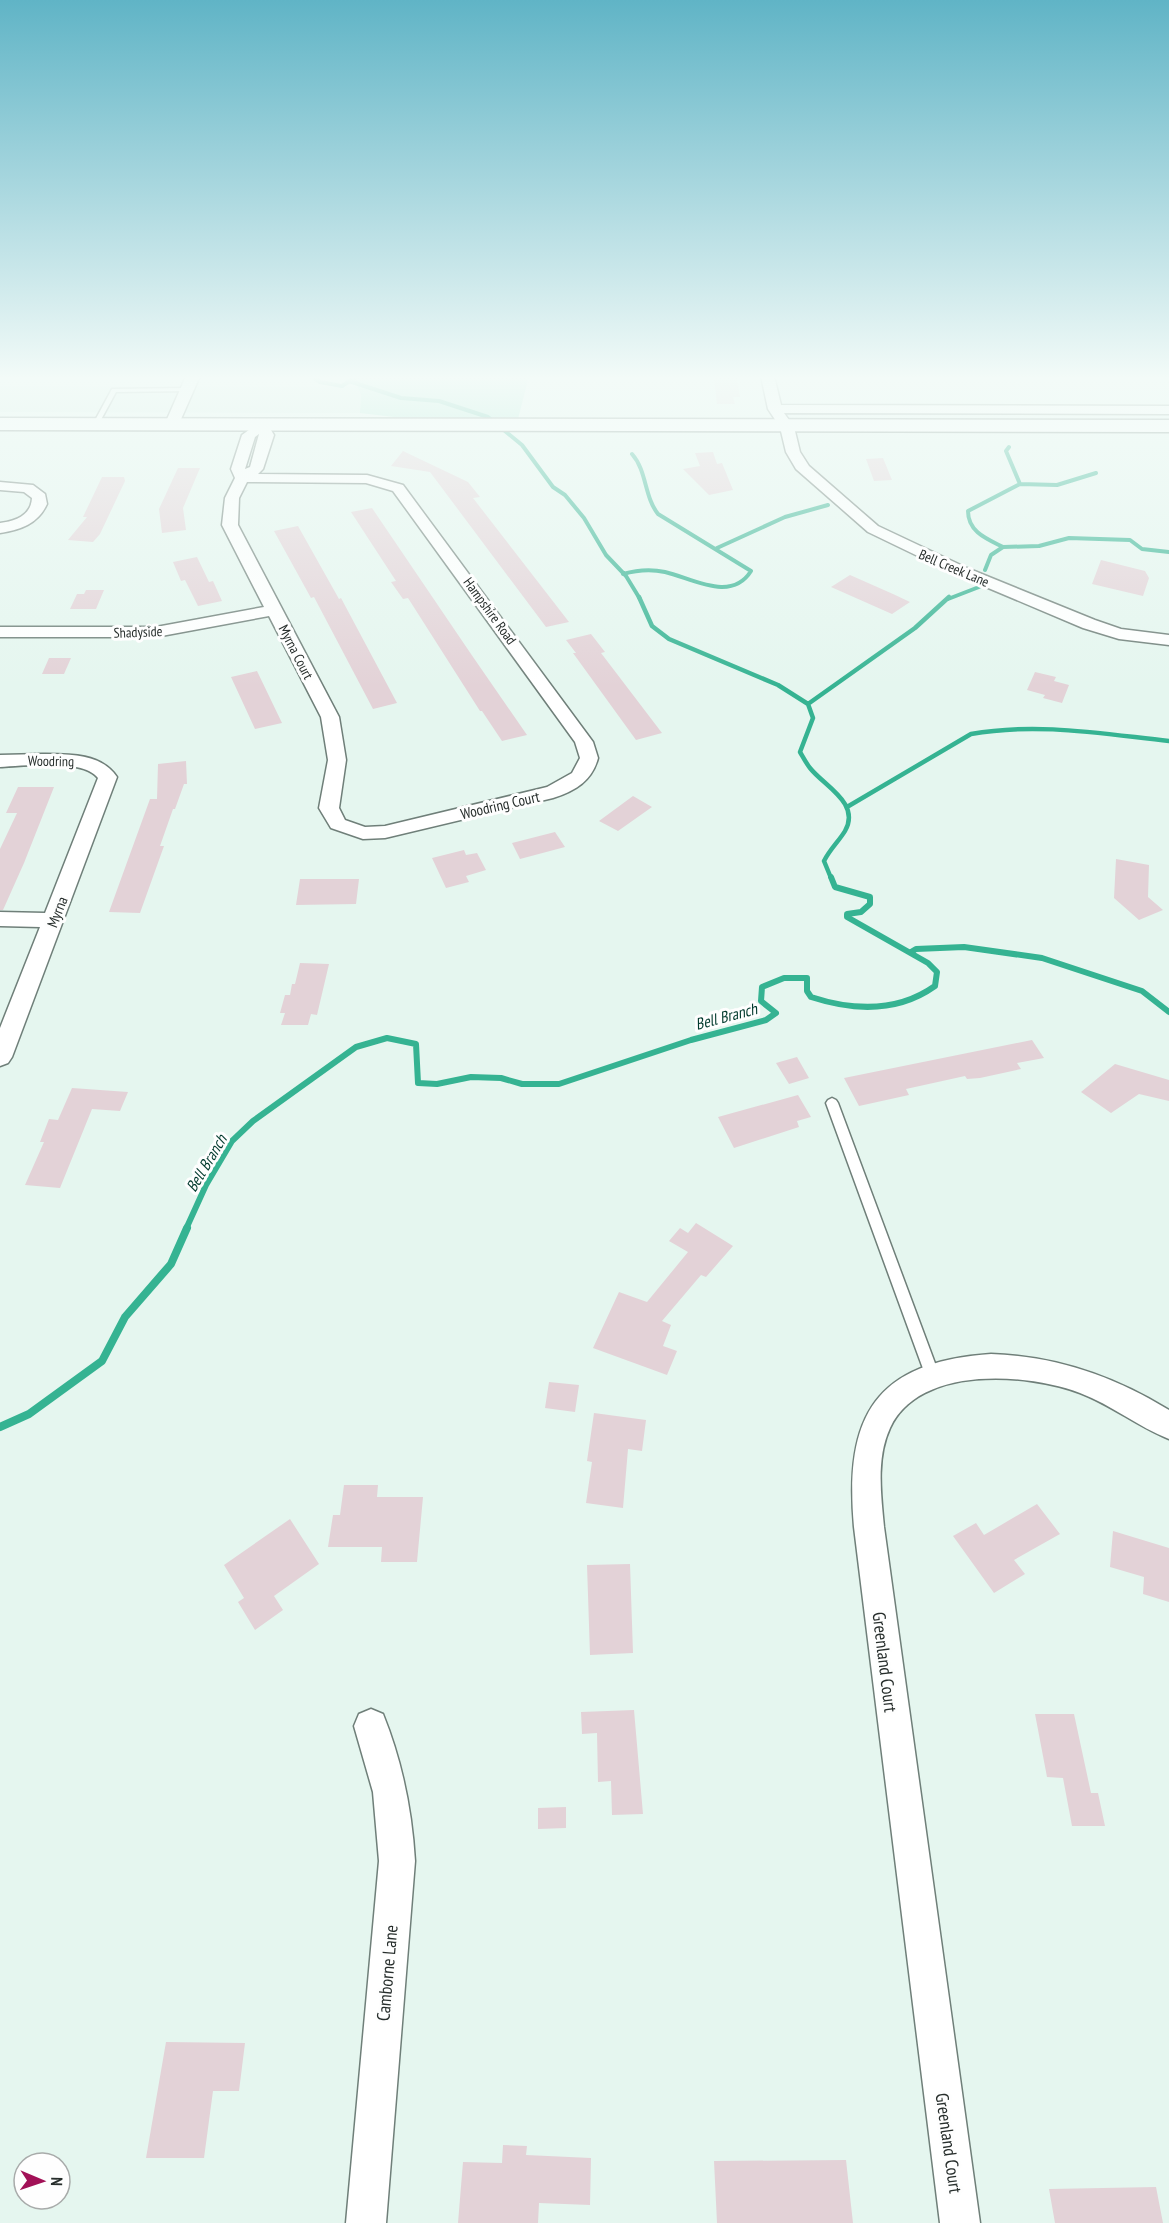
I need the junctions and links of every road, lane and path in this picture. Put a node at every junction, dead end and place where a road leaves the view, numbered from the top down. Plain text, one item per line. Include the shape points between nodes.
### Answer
1 (241, 480) edge
2 (359, 480) edge
3 (814, 480) edge
4 (0, 486) edge
5 (0, 528) edge
6 (274, 610) junction
7 (0, 632) edge
8 (1169, 640) edge
9 (564, 714) joint
10 (0, 761) edge
11 (100, 767) joint
12 (345, 828) joint
13 (0, 919) edge
14 (54, 920) junction
15 (0, 1057) edge
16 (832, 1103) dead end
17 (932, 1374) junction
18 (1169, 1426) edge
19 (371, 1726) dead end
20 (366, 2223) edge
21 (960, 2223) edge

1 - 6 street, Myrna Court via 232,498 230,525
2 - 9 street, Hampshire Road via 377,480 398,488
3 - 8 street, Bell Creek Lane via 888,538 1089,624 1119,634
4 - 5 street via 28,488 40,497 40,502 34,515
6 - 7 street, Shadyside via 156,632
6 - 12 street, Myrna Court via 330,717 337,760 329,808 333,819
9 - 12 street, Woodring Court via 584,742 589,758 580,777 566,787 385,832 363,833
10 - 11 street, Woodring via 83,762
11 - 14 street, Myrna via 108,777 106,787
13 - 14 street
14 - 15 street, Myrna
16 - 17 lane
17 - 18 street, Greenland Court via 997,1368 1056,1374 1089,1384
17 - 21 street, Greenland Court via 892,1401 876,1427 867,1458 867,1512
19 - 20 street, Camborne Lane via 387,1772 395,1814 397,1861

